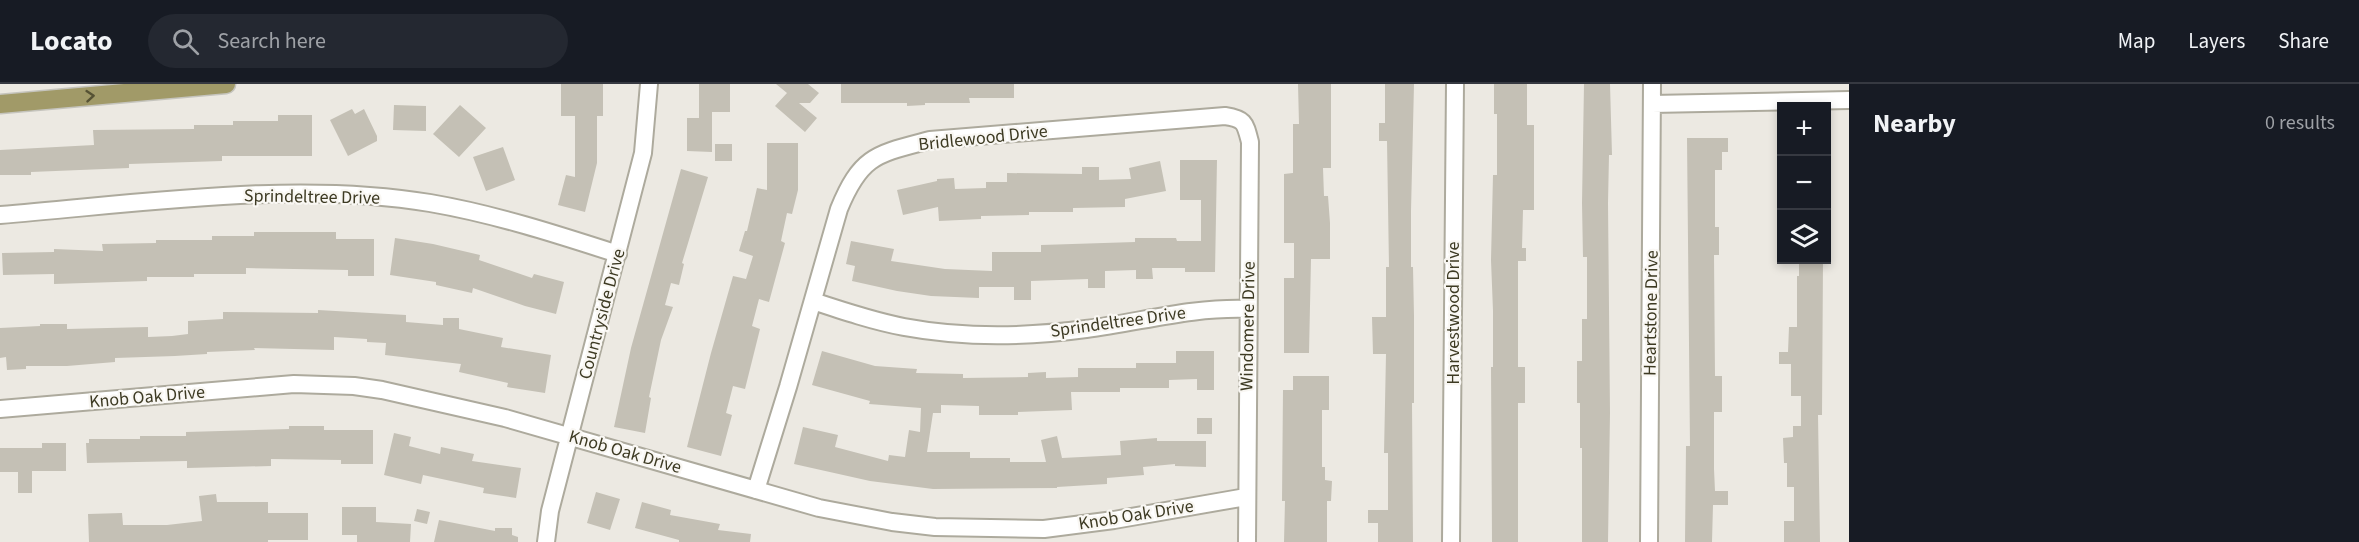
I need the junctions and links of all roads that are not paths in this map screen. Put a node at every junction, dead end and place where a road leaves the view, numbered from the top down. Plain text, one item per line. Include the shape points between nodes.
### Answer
1 (226, 84) edge
2 (649, 84) edge
3 (1455, 84) edge
4 (1652, 84) edge
5 (31, 92) edge
6 (1849, 100) edge
7 (0, 104) edge
8 (1652, 104) junction
9 (1234, 117) joint
10 (0, 215) edge
11 (618, 254) junction
12 (813, 301) junction
13 (1248, 309) junction
14 (0, 409) edge
15 (569, 436) junction
16 (756, 490) junction
17 (1246, 497) junction
18 (546, 542) edge
19 (1247, 542) edge
20 (1452, 542) edge
21 (1649, 542) edge

5 -> 1 main road
2 - 11 street, Countryside Drive via 643,153
3 - 20 street, Harvestwood Drive
4 - 8 street, Heartstone Drive
5 - 7 main road
6 - 8 street
8 - 21 street, Heartstone Drive
9 - 12 street, Bridlewood Drive via 930,140 888,151 858,171 849,184
9 - 13 street, Windomere Drive via 1246,125 1250,142
10 - 11 street, Sprindeltree Drive via 230,196 337,194 440,205 516,221
11 - 15 street, Countryside Drive
12 - 13 street, Sprindeltree Drive via 904,327 1014,334 1084,330 1180,312
12 - 16 street, Bridlewood Drive
13 - 17 street, Windomere Drive
14 - 15 street, Knob Oak Drive via 294,384 354,386 494,415
15 - 16 street, Knob Oak Drive
15 - 18 street, Countryside Drive
16 - 17 street, Knob Oak Drive via 819,508 892,522 990,529 1044,529 1102,522
17 - 19 street, Windomere Drive

